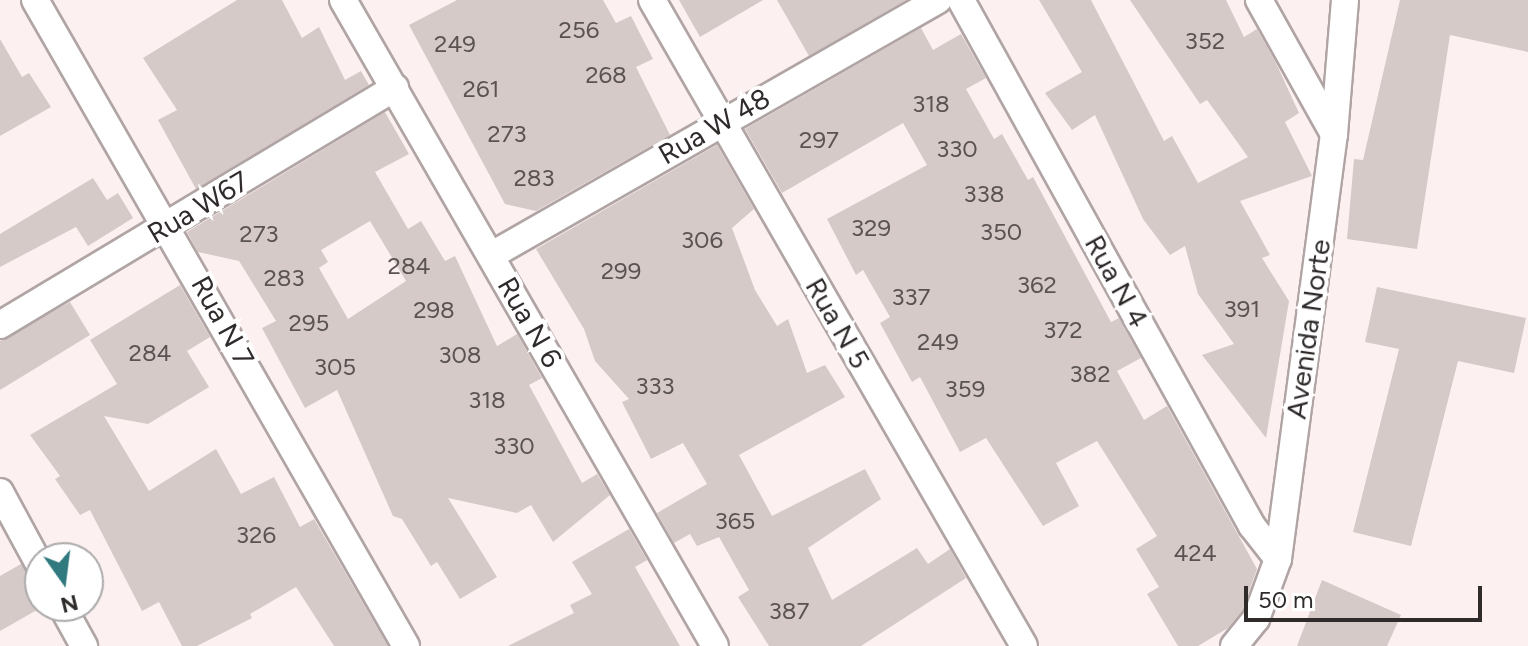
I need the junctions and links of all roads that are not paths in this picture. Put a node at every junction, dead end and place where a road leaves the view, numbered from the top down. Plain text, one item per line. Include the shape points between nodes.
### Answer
1 (35, 0) edge
2 (343, 0) edge
3 (652, 0) edge
4 (938, 0) edge
5 (961, 0) edge
6 (1259, 0) edge
7 (1345, 0) edge
8 (395, 88) junction
9 (721, 121) junction
10 (1334, 134) junction
11 (169, 224) junction
12 (492, 255) junction
13 (0, 325) edge
14 (0, 492) edge
15 (27, 542) edge
16 (1278, 559) junction
17 (71, 622) edge
18 (84, 646) edge
19 (406, 646) edge
20 (715, 646) edge
21 (1024, 646) edge
22 (1234, 646) edge

1 - 11 street, Rua N 7
2 - 8 street, Rua N 6
3 - 9 street, Rua N 5
4 - 9 street, Rua W 48
5 - 16 street, Rua N 4 via 1252,526
6 - 10 street
7 - 10 street, Avenida Norte
8 - 11 street, Rua W67
8 - 12 street, Rua N 6
9 - 12 street, Rua W 48
9 - 21 street, Rua N 5
10 - 16 street, Avenida Norte
11 - 13 street, Rua W67
11 - 19 street, Rua N 7
12 - 20 street, Rua N 6
14 - 15 street
16 - 22 street, Avenida Norte via 1256,619
17 - 18 street

